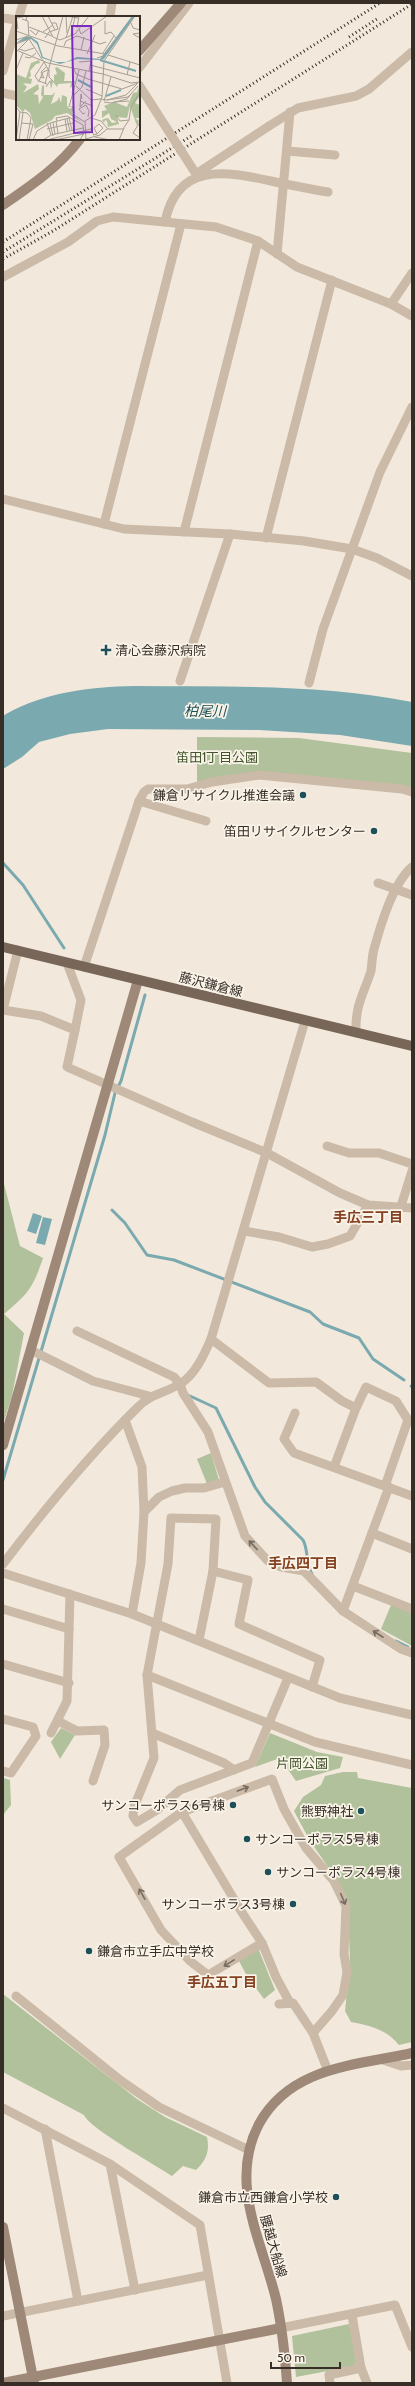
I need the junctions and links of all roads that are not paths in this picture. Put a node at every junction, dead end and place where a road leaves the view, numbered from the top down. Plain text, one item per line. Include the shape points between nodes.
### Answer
1 (23, 3) edge
2 (112, 3) edge
3 (181, 3) edge
4 (189, 3) edge
5 (19, 16) edge
6 (110, 16) edge
7 (3, 18) edge
8 (16, 22) edge
9 (16, 26) edge
10 (141, 45) edge
11 (412, 52) edge
12 (140, 67) edge
13 (3, 71) edge
14 (140, 86) edge
15 (3, 93) edge
16 (16, 96) edge
17 (290, 112) junction
18 (79, 140) edge
19 (287, 151) junction
20 (335, 155) dead end
21 (284, 184) junction
22 (328, 192) dead end
23 (3, 205) edge
24 (165, 222) junction
25 (181, 224) junction
26 (258, 241) junction
27 (277, 254) junction
28 (412, 273) edge
29 (3, 277) edge
30 (332, 280) junction
31 (391, 304) junction
32 (412, 316) edge
33 (412, 407) edge
34 (3, 499) edge
35 (104, 524) junction
36 (184, 532) junction
37 (230, 534) junction
38 (266, 538) junction
39 (352, 549) junction
40 (412, 576) edge
41 (180, 681) dead end
42 (309, 683) dead end
43 (412, 792) edge
44 (139, 801) junction
45 (206, 821) dead end
46 (412, 867) edge
47 (378, 883) dead end
48 (394, 889) junction
49 (412, 895) edge
50 (3, 947) edge
51 (18, 950) junction
52 (67, 963) junction
53 (84, 967) junction
54 (138, 980) junction
55 (304, 1021) junction
56 (76, 1030) junction
57 (356, 1033) junction
58 (412, 1046) edge
59 (109, 1086) junction
60 (327, 1146) dead end
61 (267, 1152) junction
62 (412, 1164) edge
63 (412, 1171) edge
64 (368, 1205) junction
65 (401, 1206) junction
66 (412, 1208) edge
67 (244, 1230) junction
68 (77, 1331) dead end
69 (211, 1339) junction
70 (31, 1350) junction
71 (180, 1384) junction
72 (149, 1396) junction
73 (356, 1408) junction
74 (295, 1413) dead end
75 (125, 1420) junction
76 (410, 1421) edge
77 (3, 1445) edge
78 (334, 1466) junction
79 (225, 1482) junction
80 (387, 1486) junction
81 (412, 1496) edge
82 (144, 1512) junction
83 (372, 1534) junction
84 (412, 1549) edge
85 (3, 1564) edge
86 (213, 1570) junction
87 (3, 1573) edge
88 (353, 1586) junction
89 (70, 1594) junction
90 (412, 1608) edge
91 (3, 1609) edge
92 (343, 1611) junction
93 (132, 1614) junction
94 (156, 1623) junction
95 (69, 1629) junction
96 (199, 1640) junction
97 (412, 1653) edge
98 (3, 1664) edge
99 (147, 1675) junction
100 (288, 1678) junction
101 (69, 1683) junction
102 (312, 1687) junction
103 (412, 1715) edge
104 (3, 1719) edge
105 (58, 1721) junction
106 (270, 1724) junction
107 (51, 1733) dead end
108 (152, 1733) junction
109 (411, 1762) edge
110 (234, 1770) junction
111 (3, 1771) edge
112 (93, 1781) dead end
113 (182, 1812) junction
114 (262, 1943) junction
115 (16, 1996) dead end
116 (290, 2003) junction
117 (279, 2004) dead end
118 (313, 2032) junction
119 (412, 2053) edge
120 (383, 2060) junction
121 (412, 2065) edge
122 (328, 2071) junction
123 (3, 2108) edge
124 (45, 2130) junction
125 (249, 2150) junction
126 (110, 2164) junction
127 (3, 2227) edge
128 (208, 2275) junction
129 (135, 2290) junction
130 (78, 2301) junction
131 (21, 2313) junction
132 (352, 2315) junction
133 (3, 2316) edge
134 (281, 2328) junction
135 (219, 2340) junction
136 (412, 2347) edge
137 (361, 2368) junction
138 (34, 2380) edge
139 (3, 2383) edge
140 (227, 2383) edge
141 (287, 2383) edge
142 (330, 2383) edge
143 (367, 2383) edge

1 - 5 street
2 - 6 street
3 - 10 street via 164,24
4 - 12 street
7 - 8 street
9 - 13 street
11 - 17 street via 369,89 356,96 310,104
14 - 17 street, bridge via 196,174
15 - 16 street
17 - 19 street
18 - 23 street via 66,158
19 - 20 street
19 - 21 street
21 - 22 street
21 - 24 street via 236,174 210,173 174,195
21 - 27 street
24 - 25 street
24 - 29 street via 104,218 68,242
25 - 26 street via 216,227
25 - 35 street
26 - 27 street
26 - 36 street
27 - 30 street via 297,267
28 - 31 street
30 - 31 street
30 - 38 street
31 - 32 street
33 - 39 street via 380,472
34 - 35 street
35 - 36 street via 124,529
36 - 37 street
37 - 38 street
37 - 41 street
38 - 39 street
39 - 40 street via 377,558
39 - 42 street via 323,629
43 - 44 street via 259,775 212,782 187,789 148,789
44 - 45 street
44 - 53 street
46 - 48 street via 403,874
47 - 48 street
48 - 49 street
48 - 57 street via 374,950 371,970 358,1004
50 - 51 main road, 藤沢鎌倉線
51 - 52 main road, 藤沢鎌倉線
51 - 56 street via 3,1010 41,1016
52 - 53 main road, 藤沢鎌倉線
52 - 56 street via 81,1000
53 - 54 main road, 藤沢鎌倉線
54 - 55 main road, 藤沢鎌倉線
54 - 59 street
55 - 57 main road, 藤沢鎌倉線
55 - 61 street
56 - 59 street via 67,1067
57 - 58 main road, 藤沢鎌倉線
59 - 61 street
59 - 70 street
60 - 62 street via 349,1153 379,1153
61 - 64 street via 340,1193
61 - 67 street
63 - 65 street
64 - 65 street
64 - 67 street via 350,1236 319,1247
65 - 66 street
67 - 69 street
68 - 71 street via 174,1377
69 - 71 street via 198,1364
69 - 73 street via 269,1383 316,1382
70 - 72 street via 93,1381
70 - 77 street
71 - 72 street
71 - 79 street via 208,1432
72 - 75 street
73 - 76 street via 366,1388 396,1401
73 - 78 street
74 - 78 street via 284,1439 294,1453
75 - 82 street via 142,1467
75 - 85 street via 24,1536
76 - 80 street
78 - 80 street
79 - 82 street via 204,1488 172,1491 159,1496
92 -> 79 street via 304,1571 280,1567 268,1561 244,1536
80 - 81 street
80 - 83 street
82 - 93 street via 141,1563
83 - 84 street
83 - 88 street
86 - 94 street via 216,1519 171,1518 168,1564
86 - 96 street
86 - 102 street via 248,1580 239,1624 320,1660
87 - 89 street
88 - 90 street
88 - 92 street
89 - 93 street
89 - 95 street
91 - 95 street
97 -> 92 street via 401,1649
93 - 94 street
94 - 96 street
94 - 99 street
95 - 101 street
96 - 100 street
98 - 101 street
99 - 106 street
99 - 108 street
100 - 102 street
100 - 106 street
101 - 105 street via 67,1701
102 - 103 street via 340,1698
104 - 111 street via 33,1727 36,1736 11,1773
105 - 107 street
105 - 112 street via 77,1731 104,1730 105,1745
106 - 109 street via 315,1742
106 - 110 street via 252,1763
108 - 110 street via 224,1763
108 - 110 street via 154,1758 134,1807 133,1816 138,1822 180,1790
113 - 114 street via 240,1911
114 -> 113 street via 208,1975 190,1961 161,1930 119,1857
113 -> 118 street via 272,1779 284,1808 306,1848 342,1894 346,1906 344,1954 347,1972 343,1995
114 - 116 street
115 - 125 street via 120,2080 159,2107
116 - 117 street
116 - 118 street via 294,2003
118 - 122 street
119 - 120 street, 腰越大船線
120 - 121 street via 401,2066
120 - 122 street, 腰越大船線
122 - 125 street, 腰越大船線 via 299,2083 274,2103 254,2134
123 - 124 street
124 - 126 street
124 - 130 street
125 - 134 street, 腰越大船線 via 245,2178 248,2200
126 - 128 street via 200,2225
126 - 129 street
127 - 131 street
128 - 129 street
128 - 135 street
129 - 130 street
130 - 131 street
131 - 133 street
131 - 138 street
132 - 134 street
132 - 136 street via 395,2305
132 - 137 street
134 - 135 street
134 - 141 street, 腰越大船線
135 - 138 street
135 - 140 street
137 - 142 street via 329,2375
137 - 143 street
138 - 139 street

